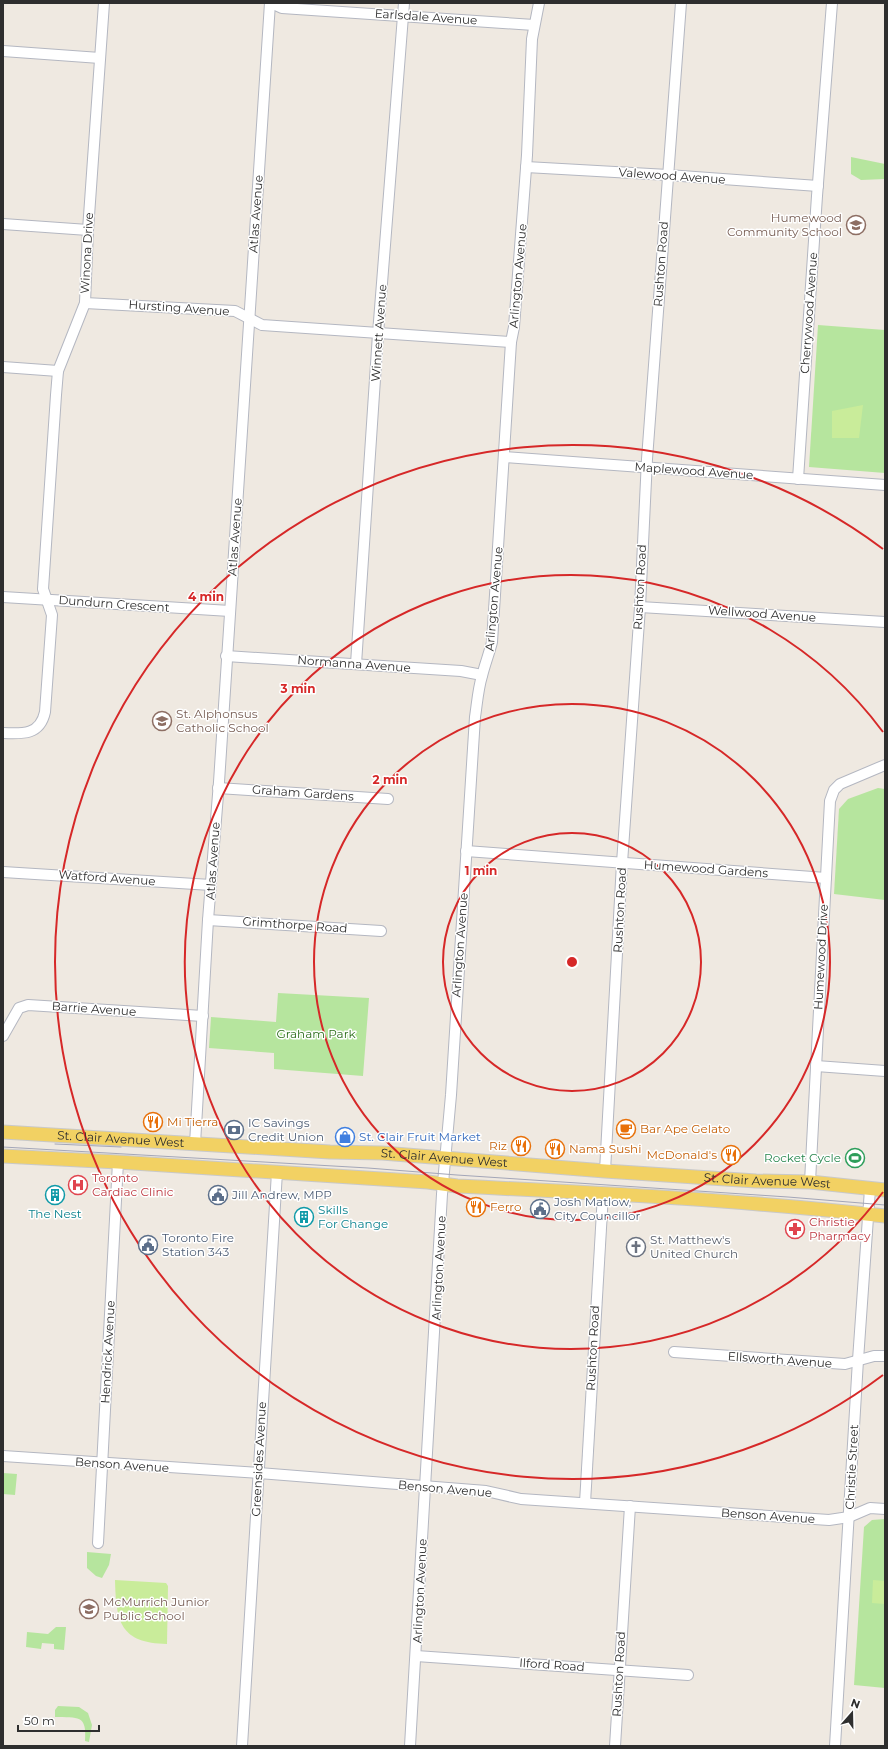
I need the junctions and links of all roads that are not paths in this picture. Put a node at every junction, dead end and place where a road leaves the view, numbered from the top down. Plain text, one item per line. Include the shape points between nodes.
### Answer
1 (104, 3) edge
2 (271, 3) edge
3 (404, 3) edge
4 (539, 3) edge
5 (680, 3) edge
6 (832, 3) edge
7 (402, 16) junction
8 (534, 25) junction
9 (3, 50) edge
10 (100, 58) junction
11 (526, 167) junction
12 (668, 175) junction
13 (818, 186) junction
14 (3, 224) edge
15 (88, 230) junction
16 (85, 303) junction
17 (249, 318) junction
18 (378, 334) junction
19 (511, 342) junction
20 (3, 367) edge
21 (58, 371) junction
22 (504, 457) junction
23 (647, 468) junction
24 (798, 479) junction
25 (885, 485) edge
26 (3, 597) edge
27 (46, 599) junction
28 (640, 607) junction
29 (230, 611) junction
30 (885, 622) edge
31 (226, 656) junction
32 (356, 664) junction
33 (482, 675) junction
34 (3, 733) edge
35 (885, 765) edge
36 (218, 788) junction
37 (388, 799) dead end
38 (466, 851) junction
39 (622, 863) junction
40 (3, 872) edge
41 (826, 878) junction
42 (211, 885) junction
43 (208, 920) junction
44 (381, 931) dead end
45 (203, 1016) junction
46 (3, 1036) edge
47 (816, 1066) junction
48 (885, 1071) edge
49 (3, 1132) edge
50 (195, 1144) junction
51 (3, 1156) edge
52 (446, 1159) junction
53 (118, 1162) junction
54 (605, 1171) junction
55 (277, 1172) junction
56 (810, 1182) junction
57 (443, 1184) junction
58 (870, 1189) junction
59 (885, 1190) edge
60 (603, 1194) junction
61 (868, 1214) junction
62 (885, 1216) edge
63 (674, 1352) dead end
64 (885, 1356) edge
65 (858, 1360) junction
66 (3, 1456) edge
67 (102, 1463) junction
68 (259, 1473) junction
69 (425, 1487) junction
70 (585, 1503) junction
71 (630, 1506) junction
72 (885, 1509) edge
73 (849, 1517) junction
74 (98, 1543) dead end
75 (416, 1656) junction
76 (619, 1670) junction
77 (688, 1675) dead end
78 (242, 1746) edge
79 (410, 1746) edge
80 (615, 1746) edge
81 (835, 1746) edge

1 - 10 street, Winona Drive
2 - 7 street, Earlsdale Avenue via 282,8
2 - 17 street, Atlas Avenue
3 - 7 street, Winnett Avenue
4 - 8 street, Arlington Avenue
5 - 12 street, Rushton Road
6 - 13 street, Cherrywood Avenue
7 - 8 street, Earlsdale Avenue
7 - 18 street, Winnett Avenue
8 - 11 street, Arlington Avenue
9 - 10 street
10 - 15 street, Winona Drive
11 - 12 street, Valewood Avenue
11 - 19 street, Arlington Avenue
12 - 13 street, Valewood Avenue
12 - 23 street, Rushton Road
13 - 24 street, Cherrywood Avenue
14 - 15 street
15 - 16 street, Winona Drive
16 - 17 street, Hursting Avenue via 235,311
16 - 21 street, Winona Drive
17 - 18 street, Hursting Avenue via 262,325
17 - 29 street, Atlas Avenue
18 - 19 street, Hursting Avenue
18 - 32 street, Winnett Avenue
19 - 22 street, Arlington Avenue
20 - 21 street
21 - 27 street, Winona Drive via 42,590
22 - 23 street, Maplewood Avenue
22 - 33 street, Arlington Avenue via 492,642
23 - 24 street, Maplewood Avenue
23 - 28 street, Rushton Road
24 - 25 street, Maplewood Avenue
26 - 27 street
27 - 29 street, Dundurn Crescent
27 - 34 street, Dundurn Crescent via 52,615 44,717 40,725 30,732
28 - 30 street, Wellwood Avenue
28 - 39 street, Rushton Road
29 - 31 street, Atlas Avenue
31 - 32 street, Normanna Avenue
31 - 36 street, Atlas Avenue
32 - 33 street, Normanna Avenue via 462,671
33 - 38 street, Arlington Avenue via 475,717
35 - 41 street, Humewood Drive via 840,784 831,795
36 - 37 street, Graham Gardens
36 - 42 street, Atlas Avenue
38 - 39 street, Humewood Gardens
38 - 52 street, Arlington Avenue
39 - 41 street, Humewood Gardens
39 - 54 street, Rushton Road
40 - 42 street, Watford Avenue
41 - 47 street, Humewood Drive
42 - 43 street, Atlas Avenue
43 - 44 street, Grimthorpe Road
43 - 45 street, Atlas Avenue
45 - 46 street, Barrie Avenue via 28,1005 19,1008
45 - 50 street, Atlas Avenue
47 - 48 street
47 - 56 street, Humewood Drive
49 - 50 main road, St. Clair Avenue West
50 - 52 main road, St. Clair Avenue West via 382,1153
51 - 53 main road, St. Clair Avenue West
52 - 54 main road, St. Clair Avenue West
52 - 57 street, Arlington Avenue
53 - 55 main road, St. Clair Avenue West
53 - 67 street, Hendrick Avenue
54 - 56 main road, St. Clair Avenue West
55 - 57 main road, St. Clair Avenue West
55 - 68 street, Greensides Avenue
56 - 58 main road, St. Clair Avenue West
57 - 60 main road, St. Clair Avenue West
57 - 69 street, Arlington Avenue
58 - 59 main road, St. Clair Avenue West
58 - 61 street, Christie Street
60 - 61 main road, St. Clair Avenue West via 790,1206
60 - 70 street, Rushton Road
61 - 62 main road, St. Clair Avenue West
61 - 65 street, Christie Street
63 - 65 street, Ellsworth Avenue via 845,1364
64 - 65 street, Ellsworth Avenue
65 - 73 street, Christie Street
66 - 67 street, Benson Avenue
67 - 68 street, Benson Avenue
67 - 74 street, Hendrick Avenue
68 - 69 street, Benson Avenue
68 - 78 street, Greensides Avenue
69 - 70 street, Benson Avenue via 486,1491 521,1499
69 - 75 street, Arlington Avenue
70 - 71 street, Benson Avenue
71 - 73 street, Benson Avenue via 829,1520
71 - 76 street, Rushton Road
72 - 73 street, Benson Avenue via 870,1508
73 - 81 street, Christie Street
75 - 76 street, Ilford Road
75 - 79 street, Arlington Avenue
76 - 77 street, Ilford Road
76 - 80 street, Rushton Road

